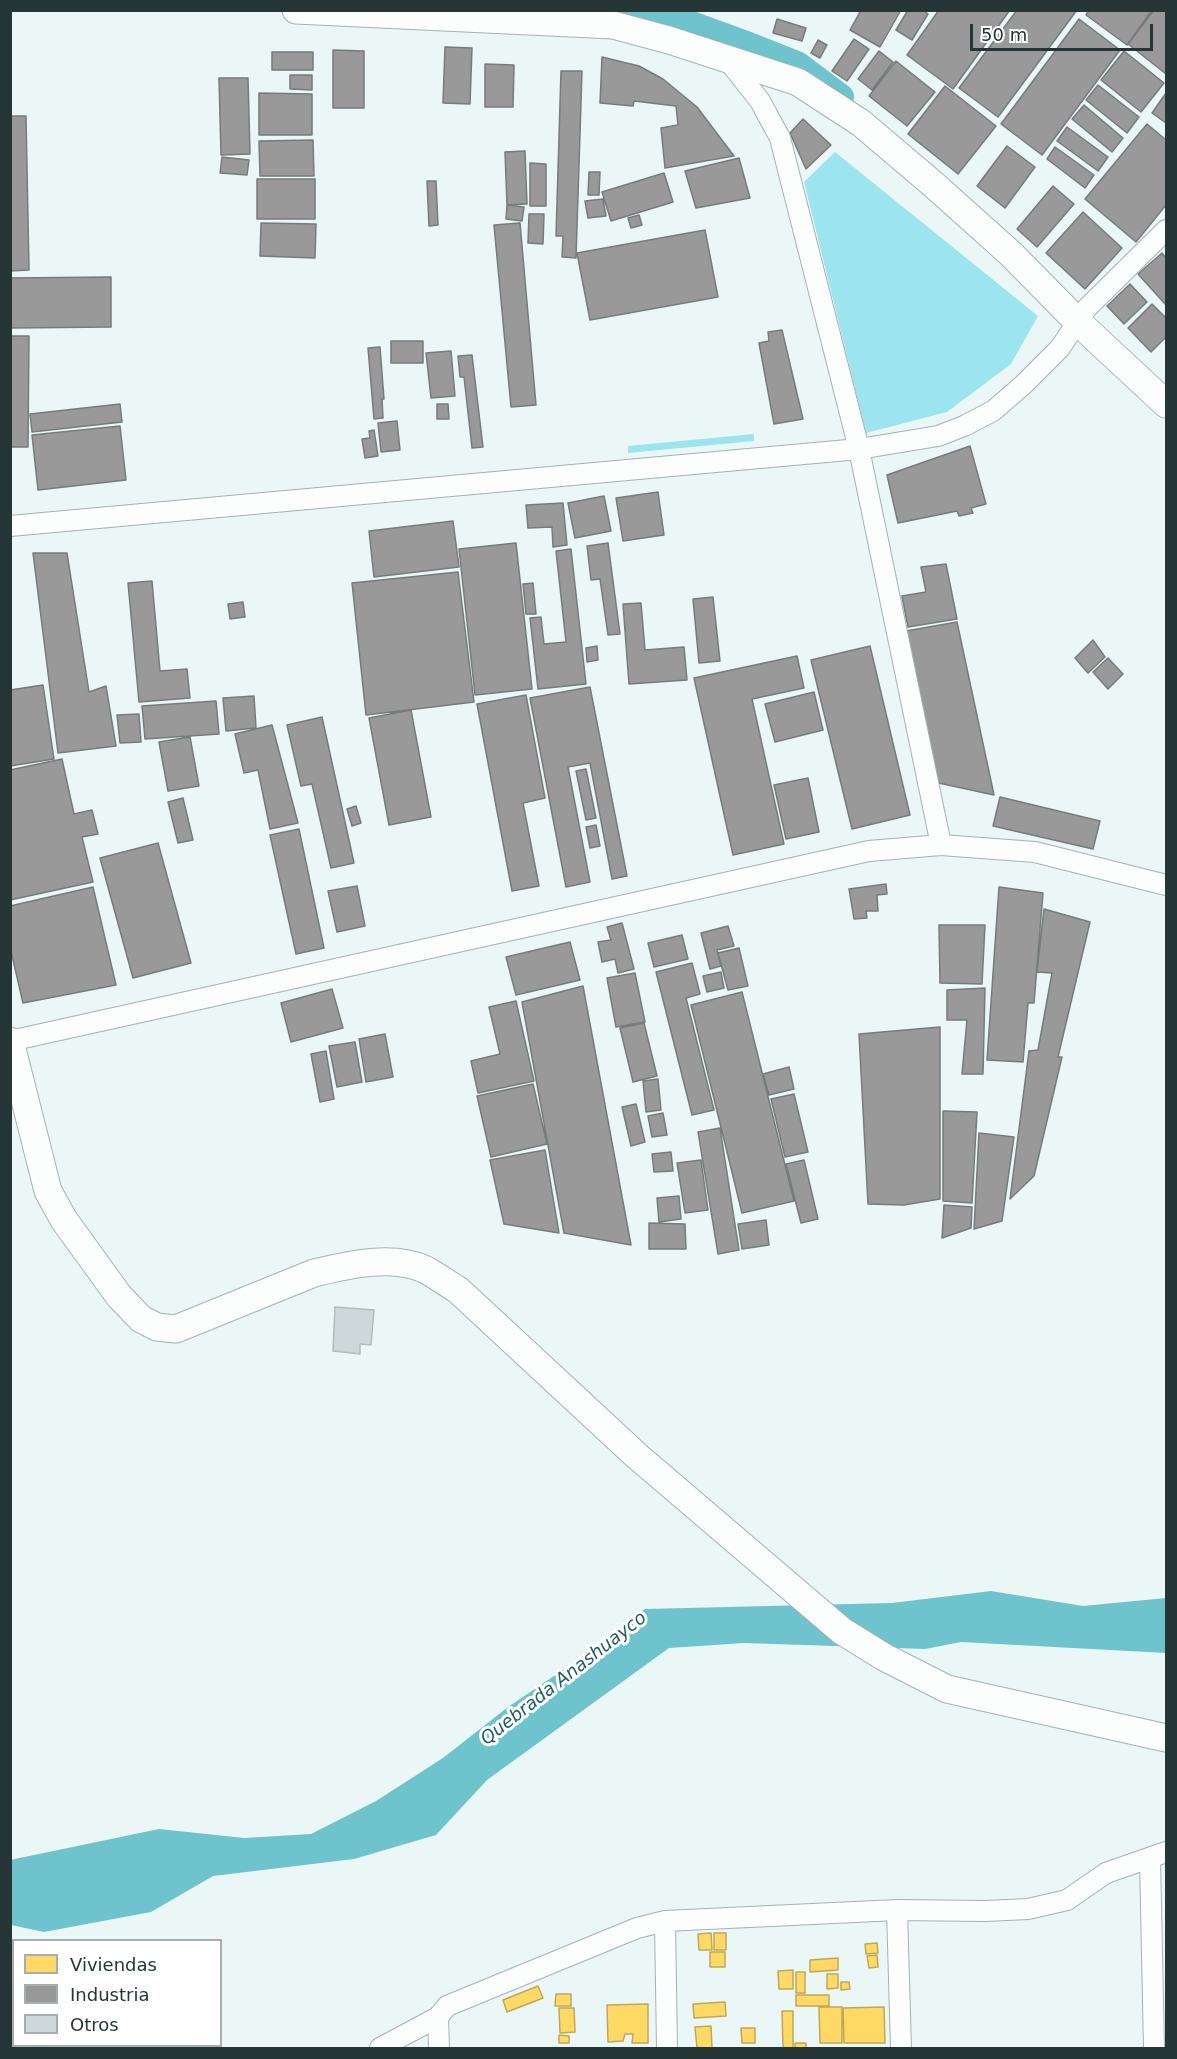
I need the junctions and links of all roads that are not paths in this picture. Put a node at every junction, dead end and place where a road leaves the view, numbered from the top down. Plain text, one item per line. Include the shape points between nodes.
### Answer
1 (296, 10) edge
2 (727, 59) junction
3 (1167, 230) edge
4 (1078, 322) junction
5 (1167, 404) edge
6 (859, 449) junction
7 (10, 525) edge
8 (941, 845) junction
9 (1167, 885) edge
10 (10, 1041) edge
11 (1167, 1738) edge
12 (1158, 1855) edge
13 (897, 1910) junction
14 (665, 1921) junction
15 (438, 2017) junction
16 (380, 2049) edge
17 (439, 2049) edge
18 (667, 2049) edge
19 (901, 2049) edge
20 (1154, 2049) edge

1 - 2 street via 613,26 669,39
2 - 4 street via 798,82 861,123 1011,254
2 - 6 street via 760,101 780,138
3 - 4 street via 1086,309
4 - 5 street
4 - 6 street via 1060,348 993,411 938,436
6 - 7 street
6 - 8 street
8 - 9 street via 1035,852
8 - 10 street via 869,850
10 - 11 street via 48,1191 118,1296 141,1319 157,1327 176,1329 338,1267 398,1263 425,1269 458,1290 637,1456 842,1631 947,1689
12 - 13 street via 1106,1873 1067,1899 1028,1909
12 - 20 street
13 - 14 street
13 - 19 street
14 - 15 street via 637,1928 447,2006
14 - 18 street
15 - 16 street
15 - 17 street

